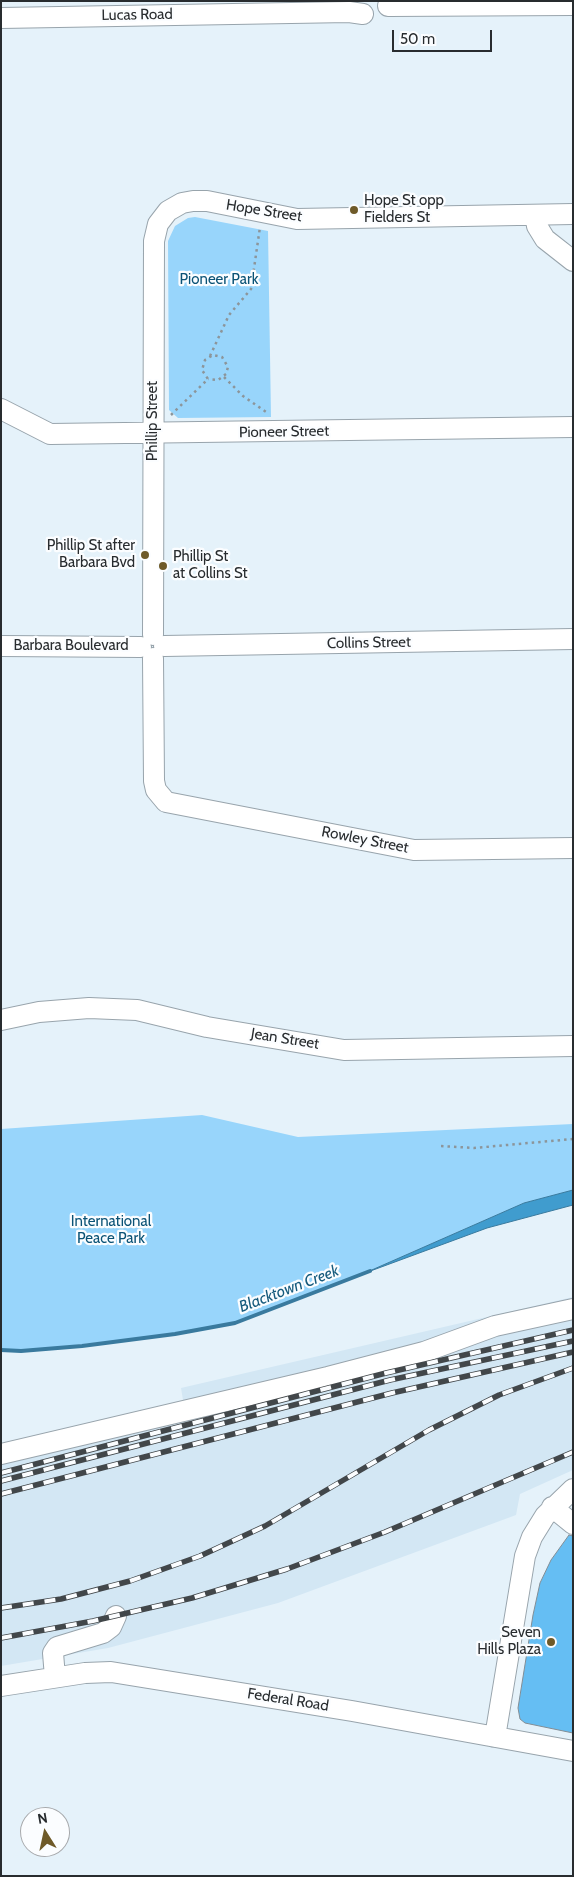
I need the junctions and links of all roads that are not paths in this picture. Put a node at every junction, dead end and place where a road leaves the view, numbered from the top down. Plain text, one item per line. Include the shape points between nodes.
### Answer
1 (330, 1) edge
2 (388, 3) edge
3 (573, 4) edge
4 (1, 6) edge
5 (361, 8) edge
6 (1, 18) edge
7 (168, 211) joint
8 (535, 214) junction
9 (573, 214) edge
10 (573, 261) edge
11 (1, 409) edge
12 (573, 427) edge
13 (153, 434) junction
14 (573, 639) edge
15 (1, 646) edge
16 (153, 646) junction
17 (162, 797) joint
18 (573, 848) edge
19 (1, 1020) edge
20 (573, 1046) edge
21 (573, 1309) edge
22 (1, 1454) edge
23 (573, 1489) edge
24 (552, 1506) junction
25 (573, 1524) edge
26 (116, 1616) dead end
27 (55, 1677) junction
28 (1, 1686) edge
29 (495, 1738) junction
30 (573, 1751) edge

1 - 4 street, Lucas Road
2 - 3 street
2 - 5 street, Lucas Road via 383,14 373,18
5 - 6 street, Lucas Road via 349,12
7 - 8 street, Hope Street via 182,203 206,201 303,219
7 - 13 street, Phillip Street via 158,224 154,241
8 - 9 street, Hope Street
8 - 10 street via 537,226 545,239
11 - 13 street, Pioneer Street via 50,434
12 - 13 street, Pioneer Street
13 - 16 street, Phillip Street
14 - 16 street, Collins Street
15 - 16 street, Barbara Boulevard
16 - 17 street, Phillip Street via 154,781
17 - 18 street, Rowley Street via 166,802 179,805 414,850
19 - 20 street, Jean Street via 39,1012 89,1008 137,1010 207,1027 344,1050
21 - 22 street via 495,1326 424,1352 328,1378
23 - 24 street
24 - 25 street
24 - 29 street via 532,1537 525,1556
26 - 27 street via 111,1627 103,1633 57,1647 53,1653
27 - 28 street, Federal Road
27 - 29 street, Federal Road via 111,1672
29 - 30 street, Federal Road

